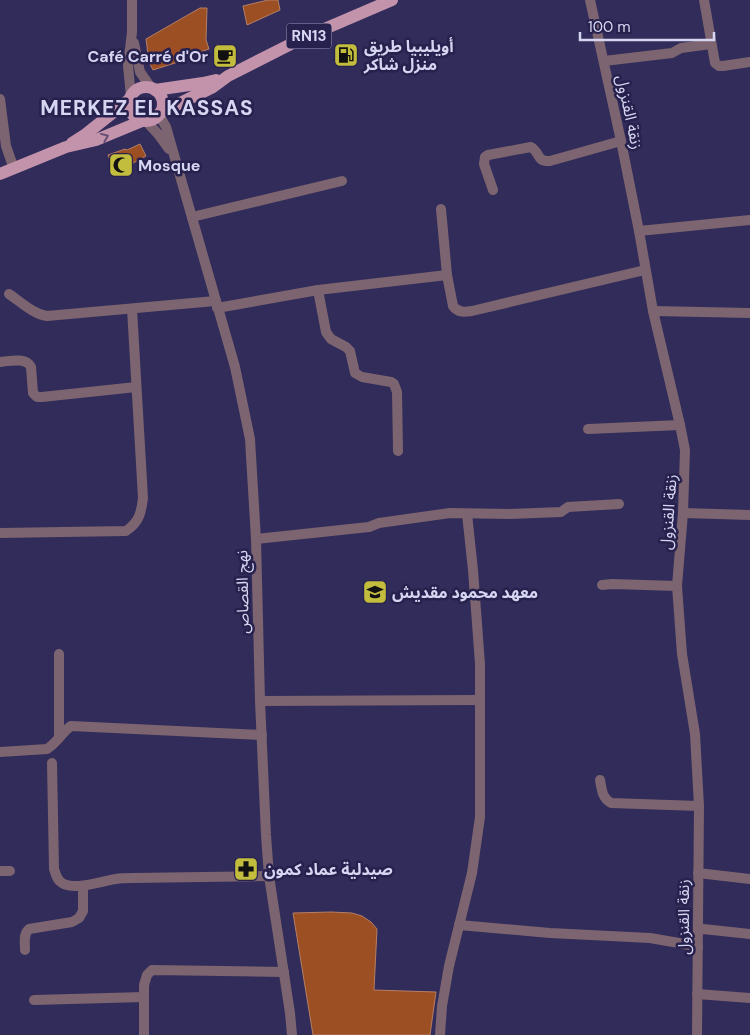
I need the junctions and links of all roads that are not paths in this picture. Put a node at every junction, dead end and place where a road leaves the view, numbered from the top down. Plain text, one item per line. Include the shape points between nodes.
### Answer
1 (132, 0) edge
2 (392, 0) edge
3 (590, 0) edge
4 (704, 0) edge
5 (132, 32) junction
6 (711, 44) junction
7 (604, 61) junction
8 (750, 62) edge
9 (228, 76) junction
10 (154, 89) junction
11 (130, 97) junction
12 (0, 99) edge
13 (160, 114) junction
14 (144, 121) junction
15 (621, 141) junction
16 (66, 147) junction
17 (174, 156) junction
18 (14, 169) junction
19 (0, 174) edge
20 (342, 181) dead end
21 (493, 190) dead end
22 (441, 209) dead end
23 (192, 217) junction
24 (750, 220) edge
25 (639, 231) junction
26 (645, 270) junction
27 (447, 275) junction
28 (318, 290) junction
29 (9, 294) dead end
30 (216, 305) junction
31 (132, 308) junction
32 (653, 311) junction
33 (750, 313) edge
34 (0, 362) edge
35 (136, 387) junction
36 (680, 425) junction
37 (588, 429) dead end
38 (398, 450) dead end
39 (619, 504) dead end
40 (684, 513) junction
41 (467, 514) junction
42 (750, 515) edge
43 (0, 532) edge
44 (256, 539) junction
45 (602, 585) dead end
46 (677, 586) junction
47 (59, 654) dead end
48 (479, 700) junction
49 (260, 701) junction
50 (262, 735) junction
51 (59, 738) junction
52 (0, 752) edge
53 (52, 763) dead end
54 (600, 780) dead end
55 (698, 806) junction
56 (698, 873) junction
57 (269, 876) junction
58 (750, 879) edge
59 (83, 886) junction
60 (459, 925) junction
61 (698, 931) junction
62 (750, 934) edge
63 (698, 947) junction
64 (25, 950) dead end
65 (284, 972) junction
66 (697, 994) junction
67 (144, 997) junction
68 (750, 998) edge
69 (34, 1000) dead end
70 (144, 1035) edge
71 (292, 1035) edge
72 (440, 1035) edge
73 (697, 1035) edge

1 - 5 street
2 - 9 main road, RN13
3 - 7 street, زنقة القنزول
4 - 6 street
5 - 10 street via 140,72
5 - 11 street via 128,66
6 - 7 street via 682,48 672,53
6 - 8 street via 715,63 719,66
7 - 15 street, زنقة القنزول
9 - 10 main road, RN13 via 203,83
9 - 13 main road, RN13
10 - 11 main road, RN13 via 138,89
10 - 13 main road via 163,103
11 - 14 main road via 131,114
11 - 16 main road, RN13
12 - 18 street via 6,146
13 - 14 main road, RN13 via 155,119
13 - 17 street, نهج القصاص
16 -> 14 main road, RN13 via 96,140
14 - 17 street, نهج القصاص
15 - 21 street via 550,161 540,158 531,146 488,155 484,164
15 - 25 street, زنقة القنزول
16 - 18 main road, RN13
17 - 23 street, نهج القصاص
18 - 19 main road, RN13
20 - 23 street
22 - 27 street
23 - 30 street, نهج القصاص
24 - 25 street
25 - 26 street, زنقة القنزول
26 - 27 street via 464,312 453,306
26 - 32 street, زنقة القنزول
27 - 28 street
28 - 30 street
28 - 38 street via 326,332 350,351 355,373 394,384 397,392
29 - 31 street via 43,316
30 - 31 street
30 - 44 street, نهج القصاص via 235,367 250,439
31 - 35 street
32 - 33 street
32 - 36 street, زنقة القنزول
34 - 35 street via 27,362 31,367 33,393 37,397
35 - 43 street via 143,498 133,526 126,531
36 - 37 street
36 - 40 street, زنقة القنزول via 686,463
39 - 41 street via 568,508 560,512
40 - 42 street
40 - 46 street, زنقة القنزول
41 - 44 street via 450,513 369,527
41 - 48 street via 474,570
44 - 49 street, نهج القصاص
45 - 46 street
46 - 55 street, زنقة القنزول via 682,654 695,734
47 - 51 street
48 - 49 street
48 - 60 street via 480,817 472,873
49 - 50 street, نهج القصاص
50 - 51 street via 71,726
50 - 57 street, نهج القصاص
51 - 52 street via 48,749
53 - 59 street via 54,870 60,882
54 - 55 street via 603,797 611,804
55 - 56 street, زنقة القنزول
56 - 58 street
56 - 61 street, زنقة القنزول
57 - 59 street via 132,878
57 - 65 street, نهج القصاص
59 - 64 street via 83,911 79,918 29,929
60 - 63 street via 650,938
60 - 72 street via 446,982
61 - 62 street
61 - 63 street, زنقة القنزول
63 - 66 street, زنقة القنزول
65 - 67 street via 154,969 145,979
65 - 71 street, نهج القصاص
66 - 68 street
66 - 73 street, زنقة القنزول
67 - 69 street
67 - 70 street

